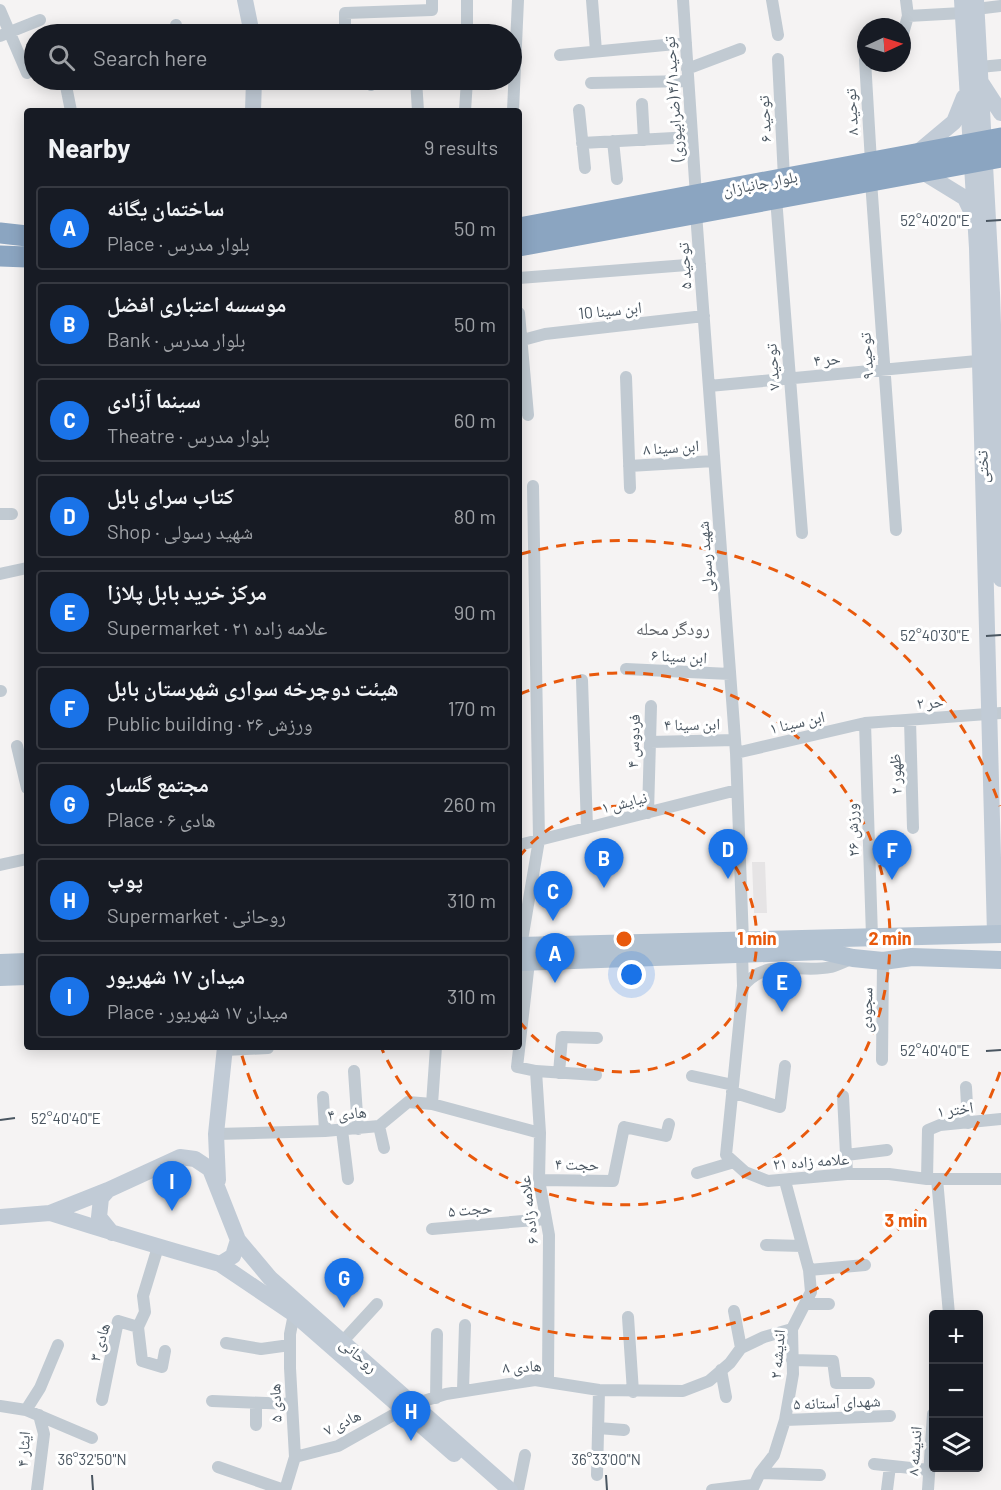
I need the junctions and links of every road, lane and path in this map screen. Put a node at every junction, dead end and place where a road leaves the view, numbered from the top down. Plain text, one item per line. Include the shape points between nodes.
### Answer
1 (245, 0) edge
2 (432, 0) edge
3 (467, 0) edge
4 (518, 0) edge
5 (592, 0) edge
6 (683, 0) edge
7 (772, 0) edge
8 (906, 0) edge
9 (969, 5) edge
10 (1001, 6) edge
11 (0, 10) edge
12 (908, 16) joint
13 (40, 20) dead end
14 (30, 24) edge
15 (250, 24) edge
16 (345, 24) edge
17 (467, 24) edge
18 (517, 24) edge
19 (24, 26) edge
20 (5, 34) edge
21 (778, 35) dead end
22 (686, 43) junction
23 (740, 50) dead end
24 (597, 51) junction
25 (560, 55) dead end
26 (778, 59) dead end
27 (1001, 65) edge
28 (24, 68) edge
29 (866, 72) edge
30 (688, 75) junction
31 (975, 76) junction
32 (591, 83) dead end
33 (67, 90) edge
34 (254, 90) edge
35 (416, 90) edge
36 (466, 90) edge
37 (514, 90) edge
38 (642, 104) dead end
39 (70, 108) edge
40 (253, 108) edge
41 (417, 108) edge
42 (465, 108) edge
43 (513, 108) edge
44 (579, 110) dead end
45 (1001, 114) edge
46 (692, 137) junction
47 (644, 140) junction
48 (613, 141) junction
49 (582, 143) junction
50 (985, 150) edge
51 (919, 162) junction
52 (585, 168) dead end
53 (871, 171) junction
54 (784, 178) junction
55 (616, 179) dead end
56 (776, 198) junction
57 (1001, 203) edge
58 (696, 205) junction
59 (982, 224) junction
60 (522, 228) edge
61 (0, 233) edge
62 (24, 236) edge
63 (522, 245) edge
64 (0, 255) edge
65 (24, 257) edge
66 (700, 264) junction
67 (522, 278) edge
68 (997, 292) edge
69 (704, 316) junction
70 (522, 340) edge
71 (990, 359) edge
72 (522, 360) edge
73 (883, 370) junction
74 (627, 377) dead end
75 (790, 379) junction
76 (709, 386) junction
77 (528, 415) dead end
78 (998, 423) edge
79 (714, 460) junction
80 (629, 466) junction
81 (533, 486) dead end
82 (630, 488) dead end
83 (896, 530) dead end
84 (802, 533) dead end
85 (24, 569) edge
86 (0, 574) edge
87 (1001, 579) edge
88 (626, 669) dead end
89 (730, 674) junction
90 (582, 680) dead end
91 (651, 706) dead end
92 (996, 714) edge
93 (910, 720) junction
94 (865, 723) junction
95 (735, 740) junction
96 (650, 742) junction
97 (17, 746) dead end
98 (736, 753) junction
99 (24, 773) edge
100 (737, 790) junction
101 (648, 813) junction
102 (587, 828) junction
103 (913, 828) dead end
104 (539, 840) junction
105 (522, 844) edge
106 (24, 860) edge
107 (0, 865) edge
108 (872, 936) junction
109 (999, 938) edge
110 (743, 947) junction
111 (522, 954) edge
112 (912, 957) junction
113 (853, 958) junction
114 (1001, 960) edge
115 (884, 961) junction
116 (24, 962) edge
117 (0, 963) edge
118 (24, 976) edge
119 (0, 977) edge
120 (743, 986) junction
121 (597, 1038) dead end
122 (225, 1050) edge
123 (436, 1050) edge
124 (518, 1050) edge
125 (882, 1060) dead end
126 (785, 1066) dead end
127 (354, 1071) dead end
128 (536, 1071) junction
129 (559, 1073) junction
130 (596, 1075) dead end
131 (692, 1076) dead end
132 (966, 1087) dead end
133 (732, 1088) junction
134 (843, 1096) dead end
135 (323, 1097) dead end
136 (432, 1104) junction
137 (1001, 1119) edge
138 (968, 1123) junction
139 (669, 1124) dead end
140 (378, 1126) junction
141 (358, 1129) junction
142 (342, 1130) junction
143 (325, 1131) junction
144 (540, 1132) junction
145 (216, 1137) junction
146 (384, 1148) dead end
147 (887, 1150) dead end
148 (846, 1155) junction
149 (180, 1157) junction
150 (734, 1162) junction
151 (697, 1173) dead end
152 (848, 1174) junction
153 (348, 1179) dead end
154 (932, 1179) junction
155 (1001, 1179) edge
156 (539, 1180) junction
157 (785, 1181) junction
158 (108, 1190) junction
159 (220, 1193) junction
160 (50, 1213) junction
161 (0, 1217) edge
162 (546, 1219) junction
163 (432, 1229) dead end
164 (112, 1233) junction
165 (238, 1240) junction
166 (766, 1245) dead end
167 (802, 1246) junction
168 (158, 1247) junction
169 (220, 1264) junction
170 (865, 1265) dead end
171 (809, 1270) junction
172 (377, 1304) dead end
173 (806, 1304) junction
174 (829, 1304) dead end
175 (948, 1310) edge
176 (734, 1311) dead end
177 (294, 1314) junction
178 (628, 1317) dead end
179 (465, 1325) dead end
180 (138, 1327) junction
181 (792, 1329) junction
182 (436, 1334) dead end
183 (343, 1341) junction
184 (226, 1343) dead end
185 (58, 1345) dead end
186 (290, 1345) junction
187 (741, 1348) junction
188 (165, 1351) dead end
189 (792, 1360) junction
190 (721, 1371) junction
191 (368, 1372) junction
192 (548, 1381) junction
193 (869, 1383) dead end
194 (463, 1390) junction
195 (599, 1390) junction
196 (633, 1392) junction
197 (726, 1397) dead end
198 (436, 1398) junction
199 (102, 1400) dead end
200 (212, 1401) dead end
201 (256, 1403) junction
202 (291, 1404) junction
203 (0, 1406) edge
204 (408, 1407) junction
205 (26, 1410) junction
206 (39, 1414) junction
207 (890, 1416) dead end
208 (785, 1420) junction
209 (256, 1425) dead end
210 (598, 1428) junction
211 (624, 1430) dead end
212 (92, 1438) dead end
213 (525, 1455) dead end
214 (295, 1457) junction
215 (874, 1464) dead end
216 (890, 1466) junction
217 (218, 1467) dead end
218 (929, 1470) joint
219 (760, 1473) junction
220 (597, 1475) dead end
221 (820, 1475) dead end
222 (752, 1488) edge
223 (37, 1490) edge
224 (285, 1490) edge
225 (496, 1490) edge
226 (510, 1490) edge
227 (518, 1490) edge
228 (712, 1490) edge
229 (887, 1490) edge
230 (928, 1490) edge

1 - 15 main road
2 - 16 street via 432,10 345,13
3 - 17 street
4 - 18 street
5 - 24 street
6 - 22 street, توحید۴/۱ (ضرابپوری)
7 - 21 street
8 - 12 street
9 - 10 street
9 - 12 street
9 - 31 main road, تختی
11 - 20 street
13 - 14 street
19 - 20 street
20 - 28 street
22 - 24 street
22 - 30 street, توحید۴/۱ (ضرابپوری)
23 - 30 street
24 - 25 street
26 - 54 street, توحید ۶
27 - 31 street
29 - 53 street, توحید ۸
30 - 32 street
30 - 46 street, توحید۴/۱ (ضرابپوری)
31 - 45 main road
31 - 50 main road, تختی
31 - 51 main road via 954,122
33 - 39 street
34 - 40 main road
35 - 41 street
36 - 42 street
37 - 43 street
38 - 47 street
44 - 49 street
46 - 47 street
46 - 58 street, توحید۴/۱ (ضرابپوری)
47 - 48 street
48 - 49 street
48 - 55 street
49 - 52 street
50 - 51 highway, بلوار جانبازان
50 - 59 main road, تختی
51 - 53 highway, بلوار جانبازان
51 - 59 main road via 965,198
53 - 54 highway, بلوار جانبازان
53 - 56 highway, بلوار جانبازان
53 - 73 street, توحید ۹
54 - 58 highway, بلوار جانبازان
56 - 58 highway, بلوار جانبازان
56 - 75 street, توحید ۷
57 - 59 main road
58 - 60 highway, بلوار جانبازان
58 - 63 highway, بلوار جانبازان
58 - 66 street, توحید ۵
59 - 68 main road, تختی
59 - 71 main road, تختی
61 - 62 highway
64 - 65 highway
66 - 67 street
66 - 69 street, توحید ۵
68 - 71 main road, تختی
69 - 70 street, ابن سینا 10 via 545,334
69 - 76 street, شهید رسولی
71 - 73 street, حر ۴
71 - 78 main road, تختی
71 - 92 main road, تختی
72 - 77 street
73 - 75 street, حر ۴
73 - 83 street, توحید ۹
74 - 80 street
75 - 76 street, حر ۴
75 - 84 street, توحید ۷
76 - 79 street, شهید رسولی
78 - 87 main road, تختی
79 - 80 street, ابن سینا ۸
79 - 89 street, شهید رسولی
80 - 82 street
81 - 104 street
85 - 86 street
88 - 89 street, ابن سینا ۶
89 - 95 street, شهید رسولی
90 - 102 street
91 - 96 street, فردوس ۴
92 - 93 street, حر ۲
92 - 109 main road, تختی
93 - 94 street, حر ۲
93 - 103 street, ظهور ۲
94 - 98 street, ابن سینا ۱
94 - 108 street, ورزش ۲۶
95 - 96 street, ابن سینا ۴
95 - 98 street, شهید رسولی
96 - 101 street, فردوس ۴
97 - 99 street
98 - 100 street, شهید رسولی
100 - 101 street, نیایش ۱
100 - 110 street, شهید رسولی
101 - 102 street, نیایش ۱
102 - 104 street, نیایش ۱
104 - 105 street, نیایش ۱
104 - 111 street
106 - 107 street
108 - 109 main road
108 - 110 main road
109 - 112 main road
110 - 111 main road
110 - 113 main road via 822,951
110 - 120 street
112 - 114 main road
112 - 115 main road
113 - 115 main road
113 - 120 street via 831,967 765,969
115 - 125 street, سجودی
116 - 117 main road
118 - 119 main road
120 - 133 street
121 - 129 street via 562,1037
122 - 145 main road
123 - 136 street
124 - 128 street via 517,1067
126 - 133 street via 780,1107
127 - 141 street
128 - 129 street
128 - 144 street, علامه زاده ۶
129 - 130 street
131 - 133 street
132 - 138 street
133 - 150 street via 726,1155
134 - 148 street
135 - 143 street
136 - 140 street, هادی ۴ via 408,1102
136 - 144 street, هادی ۴
137 - 138 street, اختر ۱
138 - 154 street, اختر ۱ via 928,1130
139 - 156 street, حجت ۴ via 666,1136 624,1127 613,1181
140 - 141 street, هادی ۴
140 - 146 street
141 - 142 street, هادی ۴
142 - 143 street, هادی ۴
142 - 153 street
143 - 145 street, هادی ۴
144 - 156 street, علامه زاده ۶
145 - 149 main road
145 - 159 main road
147 - 148 street
148 - 152 street
149 - 158 main road
149 - 159 main road via 195,1159 210,1169
150 - 151 street
150 - 157 street, علامه زاده ۲۱ via 745,1172 768,1181
152 - 154 street, علامه زاده ۲۱
152 - 157 street, علامه زاده ۲۱
154 - 155 street, علامه زاده ۲۱
154 - 175 street
156 - 162 street, علامه زاده ۶
157 - 167 street, اندیشه ۲
158 - 160 main road
158 - 164 main road via 101,1198 99,1217
159 - 165 main road, روحانی
160 - 161 main road
160 - 164 main road, روحانی
162 - 163 street, حجت ۵
162 - 192 street, علامه زاده ۶
164 - 168 main road, روحانی
165 - 169 main road via 233,1256
165 - 183 main road, روحانی via 270,1278
166 - 167 street
167 - 171 street, اندیشه ۲
168 - 169 main road, روحانی
168 - 180 street, هادی ۳ via 144,1296 145,1312
169 - 177 main road, روحانی
170 - 171 street
171 - 173 street, اندیشه ۲ via 811,1292
172 - 183 street
173 - 174 street
173 - 181 street, اندیشه ۲
176 - 187 street
177 - 186 street, هادی ۵
177 - 191 main road, روحانی
178 - 196 street
179 - 194 street
180 - 188 street via 142,1361 162,1366
180 - 199 street, هادی ۳ via 118,1321
181 - 187 street
181 - 189 street, اندیشه ۲
182 - 198 street
183 - 191 main road, روحانی
184 - 186 street via 261,1349
185 - 205 street
186 - 202 street, هادی ۵
187 - 190 street, هادی ۸
189 - 193 street via 833,1361 836,1383
189 - 208 street, اندیشه ۲
190 - 196 street, هادی ۸ via 709,1381 683,1391
190 - 197 street
191 - 204 main road, روحانی
192 - 194 street, هادی ۸
192 - 195 street, هادی ۸
194 - 198 street, هادی ۸
195 - 196 street, هادی ۸
195 - 210 street
198 - 204 street, هادی ۸
200 - 201 street
201 - 202 street
201 - 209 street
202 - 214 street, هادی ۵
203 - 205 street, ایثار ۴
204 - 214 street, هادی ۷ via 338,1446
204 - 225 main road, روحانی
204 - 226 main road, روحانی
205 - 206 street, ایثار ۴
206 - 212 street
206 - 223 street, ایثار ۴ via 44,1434
207 - 208 street, شهدای آستانه ۵
208 - 219 street, اندیشه ۲ via 774,1455
210 - 211 street
210 - 220 street
213 - 227 street
214 - 224 street, هادی ۵
215 - 216 street
216 - 218 street
216 - 229 street
217 - 224 street
218 - 230 street, اندیشه ۸
219 - 221 street
219 - 222 street, اندیشه ۲
222 - 228 street

